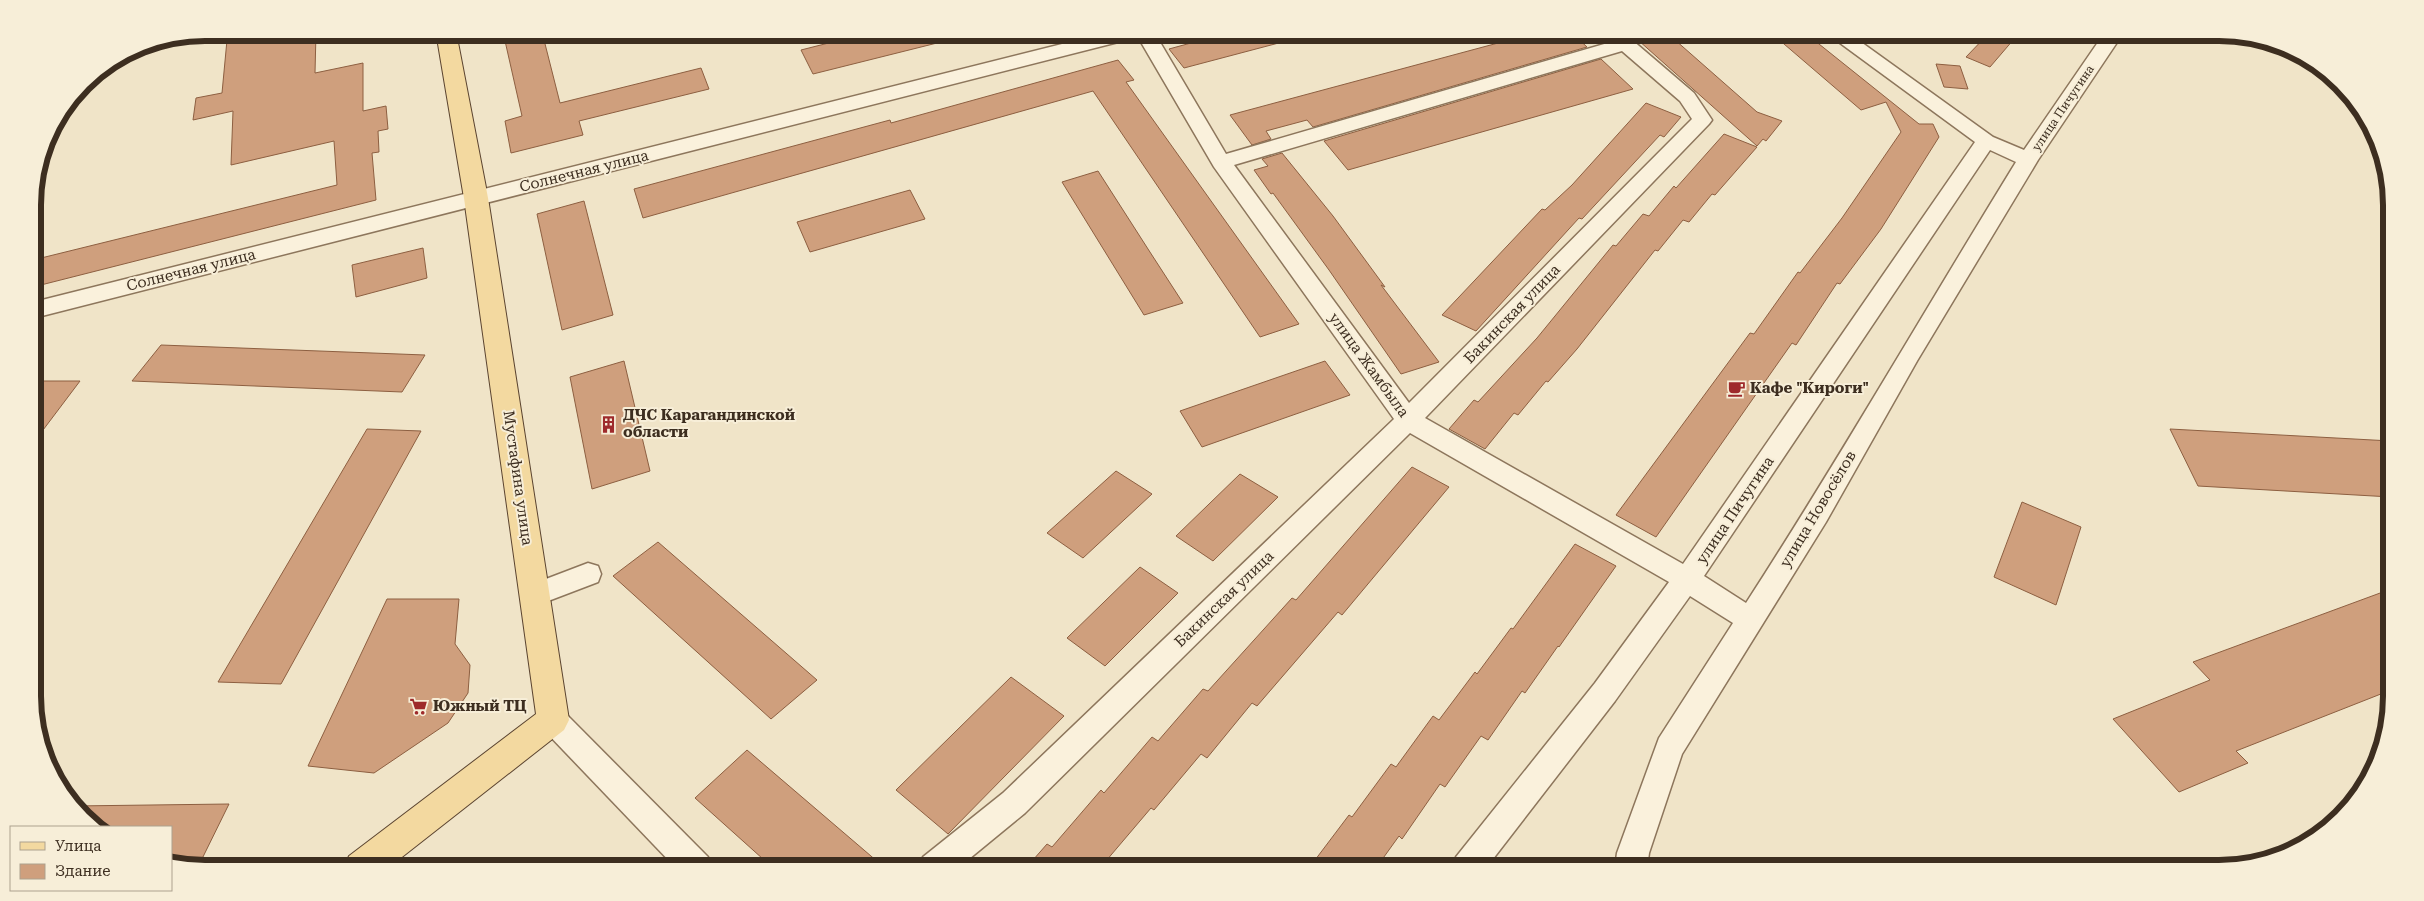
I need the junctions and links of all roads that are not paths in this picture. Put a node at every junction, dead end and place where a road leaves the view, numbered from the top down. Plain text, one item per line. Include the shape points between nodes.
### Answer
1 (1847, 41) edge
2 (2109, 41) edge
3 (448, 42) edge
4 (1096, 42) edge
5 (1150, 42) edge
6 (1986, 141) junction
7 (2028, 158) junction
8 (1221, 162) junction
9 (476, 198) junction
10 (42, 308) edge
11 (1408, 420) junction
12 (588, 574) dead end
13 (1688, 580) junction
14 (535, 595) junction
15 (1749, 620) junction
16 (553, 720) junction
17 (1474, 859) edge
18 (1627, 859) edge
19 (371, 860) edge
20 (689, 860) edge
21 (944, 860) edge

1 - 6 street
2 - 7 street, улица Пичугина
3 - 9 main road, Мустафина улица
4 - 9 street, Солнечная улица
5 - 8 street, улица Жамбыла
6 - 7 street
6 - 13 street, улица Пичугина
7 - 15 street, улица Новосёлов via 1816,515
8 - 11 street, улица Жамбыла
8 - 11 street, Бакинская улица via 1625,44 1687,97 1702,120
9 - 10 street, Солнечная улица
9 - 14 main road, Мустафина улица
11 - 13 street, улица Жамбыла
11 - 21 street, Бакинская улица via 1014,803
12 - 14 street
13 - 15 street, улица Жамбыла
13 - 17 street, улица Пичугина via 1530,792
14 - 16 main road, Мустафина улица
15 - 18 street, улица Новосёлов via 1669,748
16 - 19 main road
16 - 20 street

